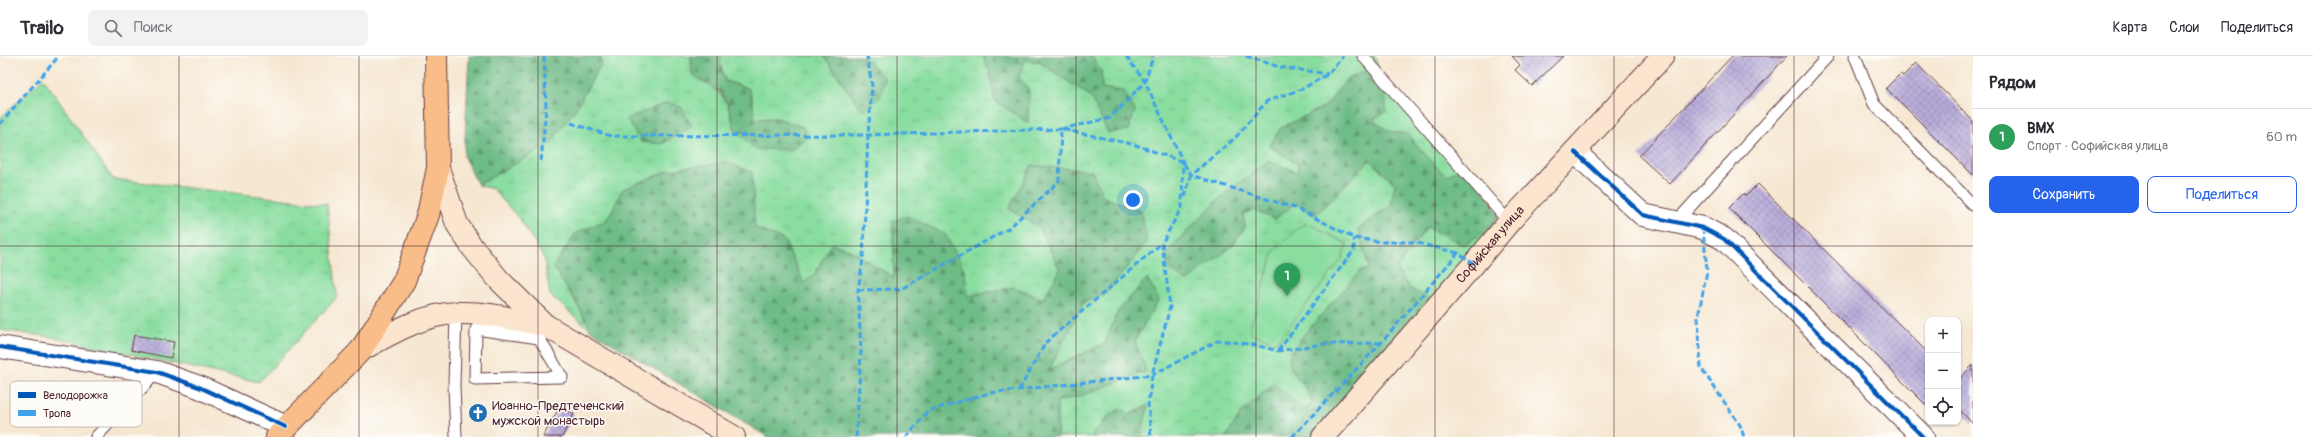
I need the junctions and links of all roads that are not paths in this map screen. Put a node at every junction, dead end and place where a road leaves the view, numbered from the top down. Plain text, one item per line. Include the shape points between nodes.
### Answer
1 (436, 56) edge
2 (1363, 56) edge
3 (1662, 56) edge
4 (1828, 56) edge
5 (1855, 56) edge
6 (1575, 152) junction
7 (438, 168) junction
8 (1973, 205) edge
9 (1509, 222) junction
10 (1676, 222) junction
11 (456, 313) junction
12 (486, 322) junction
13 (545, 325) junction
14 (0, 347) edge
15 (361, 350) junction
16 (157, 372) junction
17 (142, 388) edge
18 (105, 427) edge
19 (281, 432) edge
20 (96, 437) edge
21 (456, 437) edge
22 (734, 437) edge
23 (1323, 437) edge
24 (1922, 437) edge

1 - 7 highway
2 - 9 lane
3 - 6 main road, Софийская улица
4 - 10 lane
5 - 8 lane via 1874,104
6 - 9 main road, Софийская улица
6 - 10 street via 1643,215
7 - 13 main road via 457,224 472,247 499,280
7 - 15 highway via 428,215 404,281
9 - 23 main road, Софийская улица
10 - 24 street via 1703,228 1724,239
11 - 12 main road
11 - 15 main road via 400,328
11 - 21 lane
12 - 12 lane via 539,338 562,377 475,379 476,329
12 - 13 main road
13 - 22 main road
14 - 16 street
15 - 19 highway
16 - 17 lane
16 - 19 street via 199,387
18 - 20 lane

